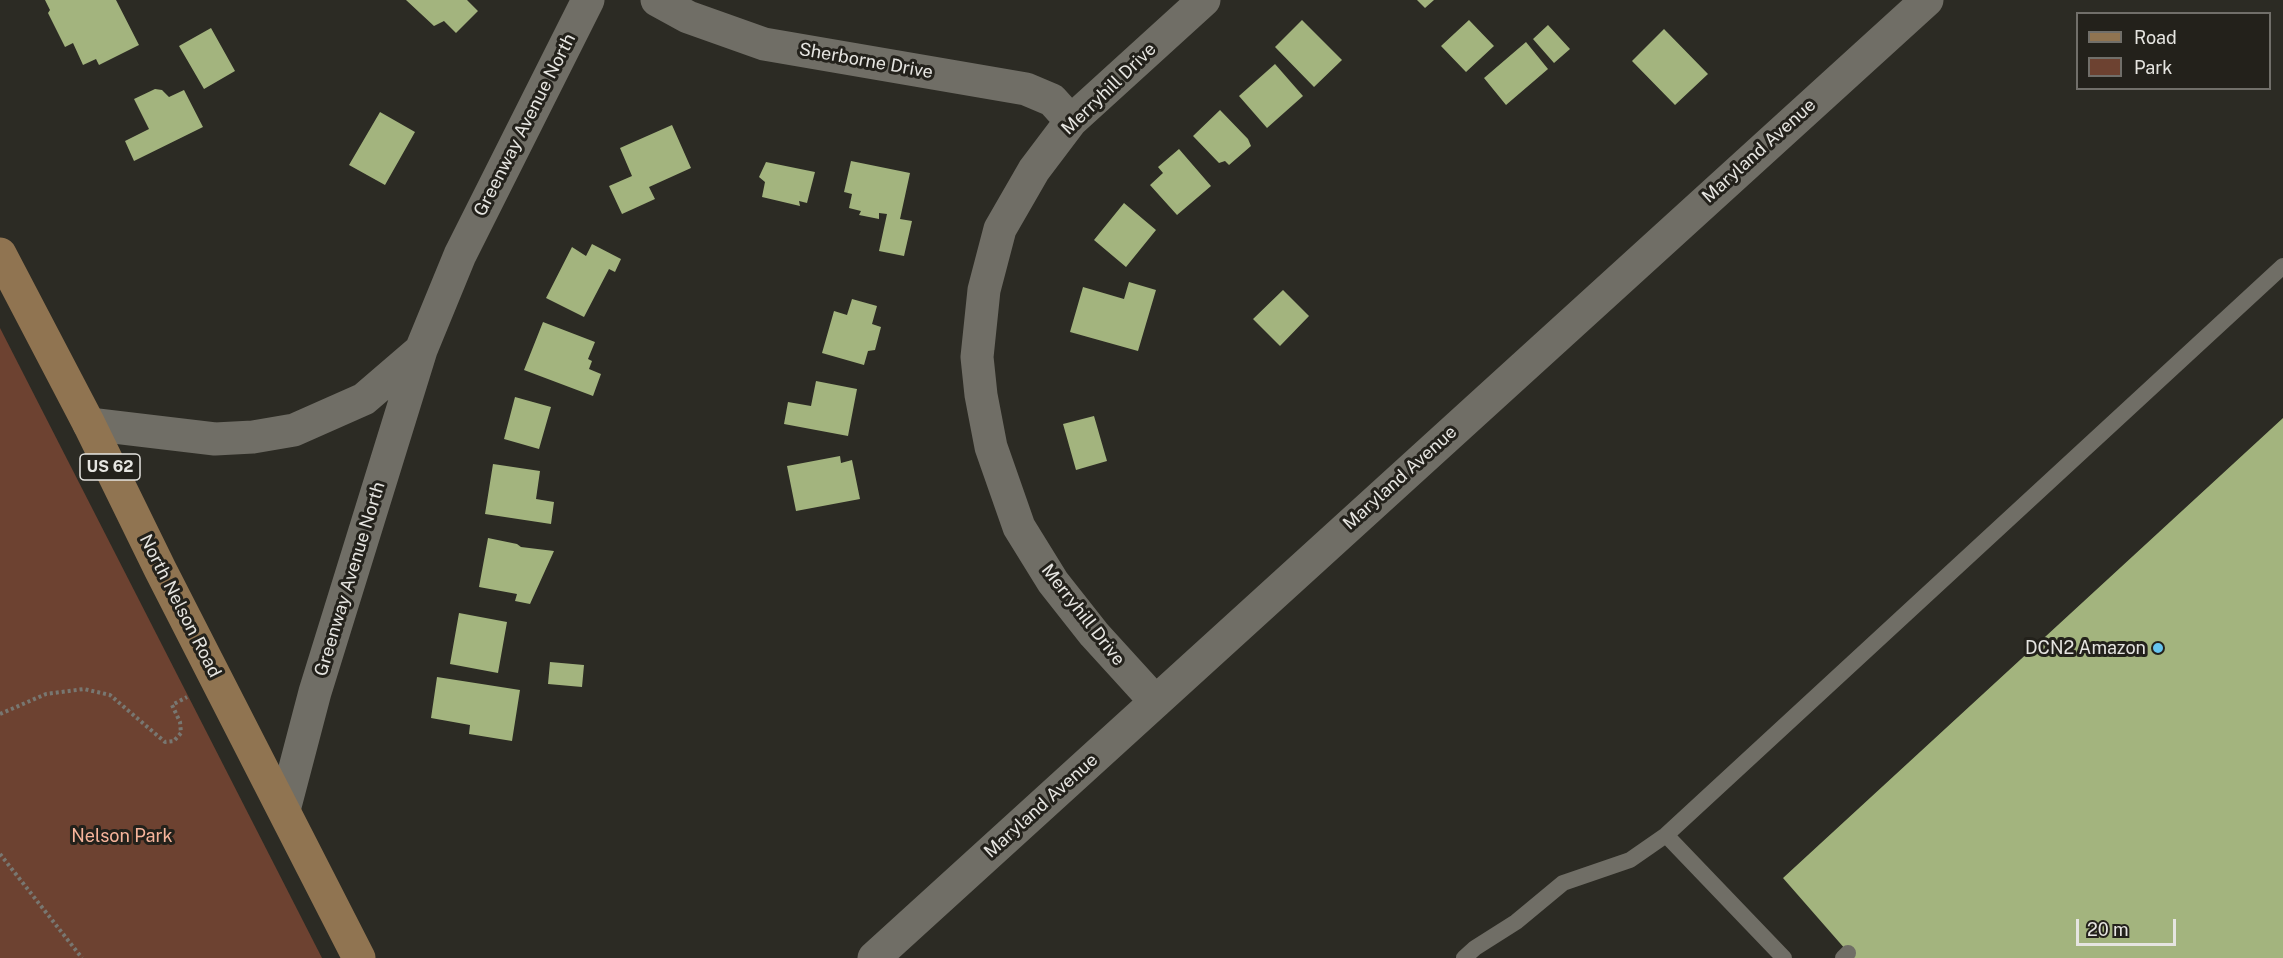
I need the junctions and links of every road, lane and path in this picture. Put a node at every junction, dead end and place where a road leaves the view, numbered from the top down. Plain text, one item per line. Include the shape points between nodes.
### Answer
1 (588, 0) edge
2 (657, 0) edge
3 (1204, 0) edge
4 (1927, 0) edge
5 (1071, 121) junction
6 (0, 254) edge
7 (2283, 266) edge
8 (421, 350) junction
9 (88, 424) junction
10 (218, 681) junction
11 (1155, 701) junction
12 (0, 714) edge
13 (284, 810) junction
14 (1666, 835) junction
15 (0, 854) edge
16 (82, 958) edge
17 (359, 958) edge
18 (873, 958) edge
19 (1464, 958) edge
20 (1784, 958) edge

1 - 8 street, Greenway Avenue North via 460,255
2 - 5 street, Sherborne Drive via 688,17 764,44 1026,89 1053,100
3 - 5 street, Merryhill Drive
4 - 11 street, Maryland Avenue
5 - 11 street, Merryhill Drive via 1034,170 1000,229 984,290 977,357 981,395 992,447 1019,527 1060,591
6 - 9 main road, North Nelson Road / US 62
7 - 14 lane
8 - 9 street, Greenway Avenue North via 364,399 294,430 215,439
8 - 13 street, Greenway Avenue North via 315,692
9 - 10 main road, North Nelson Road / US 62
10 - 12 path via 172,705 182,733 174,741 165,742 110,695 84,689 46,694
10 - 13 main road, North Nelson Road / US 62
11 - 18 street, Maryland Avenue
13 - 17 main road, North Nelson Road / US 62
14 - 19 lane via 1630,860 1563,883
14 - 20 lane
15 - 16 path

